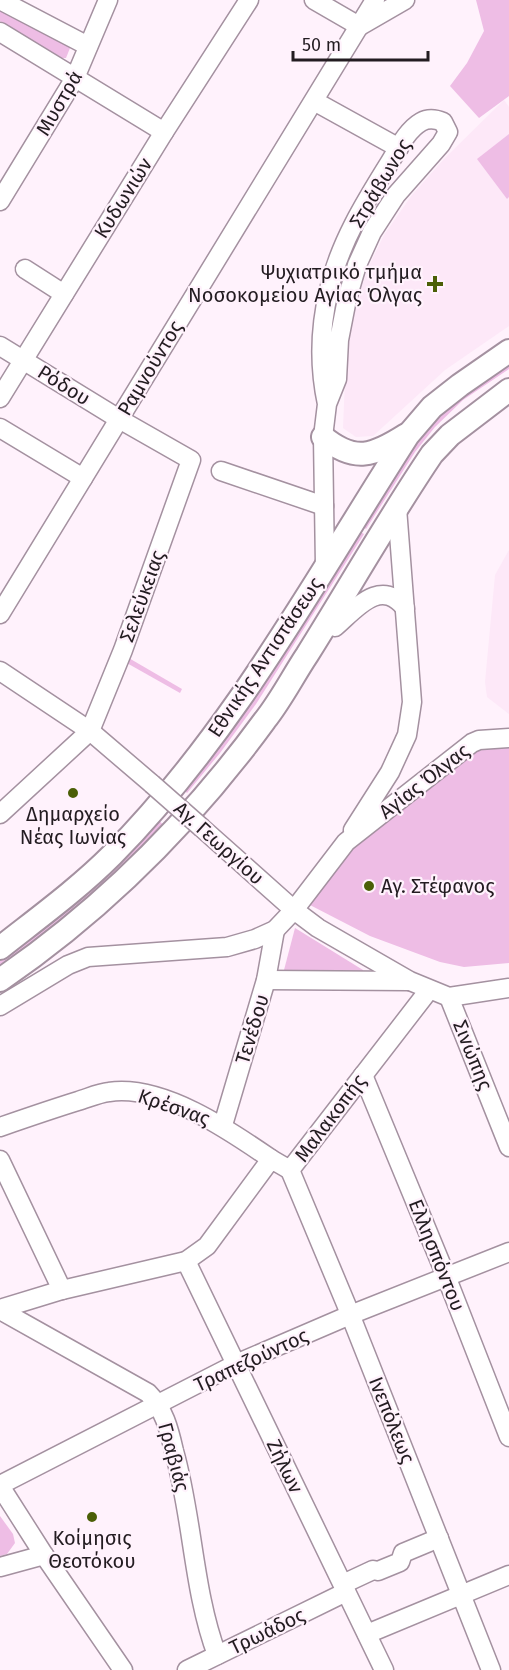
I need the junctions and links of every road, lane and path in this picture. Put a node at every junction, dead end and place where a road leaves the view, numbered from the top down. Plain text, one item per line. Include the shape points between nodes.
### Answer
1 (0, 0) edge
2 (108, 0) edge
3 (249, 0) edge
4 (314, 0) edge
5 (375, 0) edge
6 (405, 0) edge
7 (359, 26) junction
8 (0, 32) edge
9 (88, 46) junction
10 (75, 78) junction
11 (314, 100) junction
12 (164, 132) junction
13 (399, 148) junction
14 (0, 201) edge
15 (25, 269) dead end
16 (64, 294) junction
17 (0, 346) edge
18 (509, 351) edge
19 (23, 360) junction
20 (509, 390) edge
21 (0, 398) edge
22 (327, 404) junction
23 (119, 419) junction
24 (0, 428) edge
25 (408, 435) junction
26 (322, 437) junction
27 (191, 460) joint
28 (221, 471) dead end
29 (83, 478) junction
30 (324, 506) junction
31 (397, 508) junction
32 (325, 566) junction
33 (7, 584) edge
34 (405, 608) junction
35 (0, 614) edge
36 (335, 627) dead end
37 (0, 671) edge
38 (90, 731) junction
39 (509, 738) edge
40 (0, 814) edge
41 (346, 842) junction
42 (294, 910) junction
43 (275, 930) junction
44 (0, 948) edge
45 (0, 980) edge
46 (266, 980) junction
47 (410, 981) junction
48 (509, 988) edge
49 (429, 990) junction
50 (449, 997) junction
51 (0, 1006) edge
52 (363, 1075) junction
53 (223, 1125) junction
54 (0, 1127) edge
55 (509, 1147) edge
56 (271, 1159) junction
57 (0, 1160) edge
58 (290, 1170) junction
59 (509, 1252) edge
60 (186, 1261) junction
61 (446, 1276) junction
62 (62, 1290) junction
63 (0, 1309) edge
64 (350, 1315) junction
65 (236, 1364) junction
66 (158, 1403) junction
67 (509, 1437) edge
68 (0, 1485) edge
69 (439, 1538) junction
70 (44, 1555) junction
71 (0, 1567) edge
72 (509, 1575) edge
73 (344, 1588) junction
74 (462, 1595) junction
75 (367, 1634) junction
76 (217, 1655) junction
77 (123, 1670) edge
78 (188, 1670) edge
79 (384, 1670) edge
80 (491, 1670) edge

1 - 9 street
2 - 9 street, Μυστρά
3 - 12 street, Κυδωνιών
4 - 7 street
5 - 7 street, Ραμνούντος
6 - 7 street
7 - 11 street, Ραμνούντος
8 - 10 street
9 - 10 street, Μυστρά
10 - 12 street
10 - 14 street, Μυστρά
11 - 13 street
11 - 23 street, Ραμνούντος
12 - 16 street, Κυδωνιών
13 - 22 street, Στράβωνος via 336,262 321,341
13 - 22 street, Στράβωνος via 422,122 435,119 447,127 441,144 396,195 357,265 339,340 337,380
15 - 16 street
16 - 19 street, Κυδωνιών
17 - 19 street, Ρόδου
18 - 25 main road, Εθνικής Αντιστάσεως via 432,407
19 - 21 street, Κυδωνιών
19 - 23 street, Ρόδου
20 - 31 main road, Εθνικής Αντιστάσεως via 450,435 432,454
22 - 26 street, Στράβωνος
23 - 27 street, Ρόδου
23 - 29 street, Ραμνούντος
24 - 29 street
25 - 26 main road via 370,454 359,455 336,448
25 - 32 main road, Εθνικής Αντιστάσεως
26 - 30 street, Στράβωνος
27 - 38 street, Σελεύκειας
28 - 30 street
29 - 33 street, Ραμνούντος
30 - 32 street, Στράβωνος
31 - 34 street, Αγίας Όλγας
31 - 45 main road, Εθνικής Αντιστάσεως via 266,719 200,802 94,907
32 - 44 main road, Εθνικής Αντιστάσεως via 234,708 148,818 71,892
33 - 35 street, Ραμνούντος
34 - 36 street via 388,595 371,597
34 - 41 street, Αγίας Όλγας via 412,702 407,735 390,772
37 - 38 street, Αγ. Γεωργίου
38 - 40 street
38 - 42 street, Αγ. Γεωργίου, bridge
39 - 41 street, Αγίας Όλγας via 472,742
41 - 42 street, Αγίας Όλγας
42 - 43 street, Αγίας Όλγας
42 - 47 street, Αγ. Γεωργίου
43 - 46 street, Τενέδου
43 - 51 street via 227,947 88,957
46 - 47 street
46 - 53 street, Τενέδου
47 - 49 street, Αγ. Γεωργίου
48 - 50 street
49 - 50 street, Αγ. Γεωργίου
49 - 52 street, Μαλακοπής
50 - 55 street, Σινώπης
52 - 58 street, Μαλακοπής
52 - 61 street, Ελλησπόντου
53 - 54 street, Κρέσνας via 153,1096 118,1091
53 - 56 street, Κρέσνας
56 - 58 street, Μαλακοπής
56 - 60 street, Μαλακοπής via 207,1246
57 - 62 street
58 - 64 street, Ινεπόλεως
59 - 61 street, Τραπεζούντος
60 - 62 street, Μαλακοπής
60 - 65 street, Ζήλων
61 - 64 street, Τραπεζούντος
61 - 67 street, Ελλησπόντου
62 - 63 street, Μαλακοπής
63 - 66 street, Γραβιάς via 148,1393
64 - 65 street, Τραπεζούντος
64 - 69 street, Ινεπόλεως
65 - 66 street, Τραπεζούντος
65 - 73 street, Ζήλων
66 - 68 street, Τραπεζούντος
66 - 76 street, Γραβιάς via 180,1470 202,1604
68 - 70 street
69 - 73 street, Τρωάδος via 403,1553 400,1562 374,1570
69 - 74 street, Ινεπόλεως
70 - 71 street
70 - 77 street
72 - 74 street
73 - 75 street, Ζήλων
73 - 76 street, Τρωάδος
74 - 75 street
74 - 80 street, Ινεπόλεως
75 - 79 street, Ζήλων
76 - 78 street, Τρωάδος

